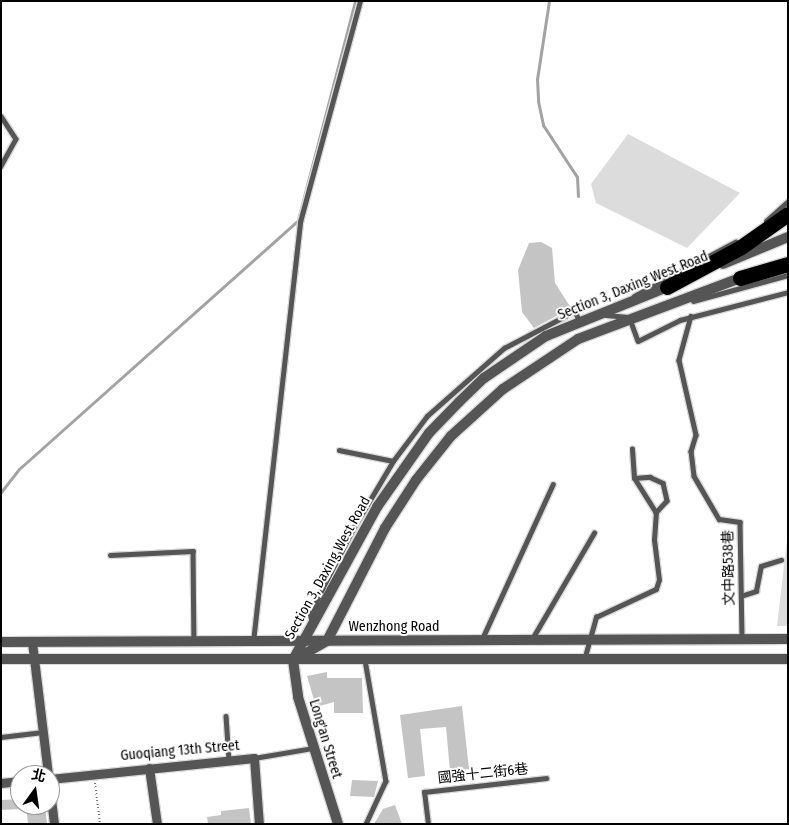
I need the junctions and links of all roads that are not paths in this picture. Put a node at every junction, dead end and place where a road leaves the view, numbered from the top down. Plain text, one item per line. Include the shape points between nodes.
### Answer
1 (360, 1) edge
2 (1, 116) edge
3 (1, 166) edge
4 (788, 202) edge
5 (788, 214) edge
6 (788, 237) edge
7 (788, 258) edge
8 (788, 264) edge
9 (788, 275) edge
10 (740, 278) junction
11 (667, 287) junction
12 (788, 292) edge
13 (599, 314) junction
14 (691, 316) junction
15 (630, 318) junction
16 (580, 322) junction
17 (632, 449) dead end
18 (340, 450) dead end
19 (392, 461) junction
20 (634, 478) junction
21 (553, 484) dead end
22 (656, 513) junction
23 (594, 533) dead end
24 (110, 555) dead end
25 (781, 560) dead end
26 (742, 596) junction
27 (312, 625) junction
28 (742, 639) junction
29 (788, 639) edge
30 (531, 640) junction
31 (587, 640) junction
32 (304, 641) junction
33 (327, 641) junction
34 (482, 641) junction
35 (1, 642) edge
36 (32, 642) junction
37 (194, 642) junction
38 (253, 642) junction
39 (1, 659) edge
40 (34, 659) junction
41 (788, 659) edge
42 (293, 660) junction
43 (365, 660) junction
44 (584, 661) junction
45 (226, 716) dead end
46 (43, 732) junction
47 (1, 737) edge
48 (313, 748) junction
49 (254, 758) junction
50 (230, 760) junction
51 (47, 765) edge
52 (149, 768) junction
53 (60, 777) edge
54 (546, 778) dead end
55 (157, 824) edge
56 (259, 824) edge
57 (338, 824) edge
58 (366, 824) edge
59 (428, 824) edge

1 - 38 lane via 300,222
2 - 3 lane via 16,139
4 - 13 lane via 737,241
5 - 11 highway via 747,243
6 - 11 street, Section 3, Daxing West Road
7 - 10 street, Section 3, Daxing West Road
8 - 10 highway
9 - 15 lane
10 - 15 street, Section 3, Daxing West Road
11 - 13 street, Section 3, Daxing West Road
12 - 14 lane
13 - 15 lane
13 - 16 street, Section 3, Daxing West Road
14 - 15 lane via 638,341
14 - 26 lane, 文中路538巷 via 679,360 696,435 691,451 694,476 719,519 740,522
15 - 33 street, Section 3, Daxing West Road via 550,354 503,389 451,436 385,528
16 - 19 lane via 575,311 504,348 427,416
16 - 27 street, Section 3, Daxing West Road via 546,336 484,378 429,433 377,507
17 - 20 lane
18 - 19 lane
19 - 27 lane via 323,587 310,615
20 - 22 lane
20 - 22 lane via 650,477 663,483 667,501
21 - 34 lane
22 - 31 lane via 654,540 659,580 656,589 596,617
23 - 30 lane
24 - 37 lane via 194,551
25 - 26 lane via 761,566 756,591
26 - 28 lane, 文中路538巷
27 - 32 street, Section 3, Daxing West Road
28 - 29 street, Wenzhong Road
28 - 31 street, Wenzhong Road
30 - 31 street, Wenzhong Road
30 - 34 street, Wenzhong Road
31 - 44 lane
32 - 33 street, Wenzhong Road
32 - 38 street, Wenzhong Road
32 - 42 street, Section 3, Daxing West Road
33 - 34 street, Wenzhong Road
33 - 42 street, Section 3, Daxing West Road
35 - 36 street, Wenzhong Road
36 - 37 street, Wenzhong Road
36 - 40 street
37 - 38 street, Wenzhong Road
39 - 40 street
40 - 42 street
40 - 46 street
41 - 44 street
42 - 43 street
42 - 48 street, Long'an Street via 298,697
43 - 44 street
43 - 58 lane via 386,781
45 - 50 lane
46 - 47 lane
46 - 51 street
48 - 49 lane, Guoqiang 13th Street
48 - 57 street, Long'an Street
49 - 50 street, Guoqiang 13th Street
49 - 56 street
50 - 52 street, Guoqiang 13th Street
52 - 53 street, Guoqiang 13th Street
52 - 55 street
54 - 59 lane, 國強十二街6巷 via 424,792

